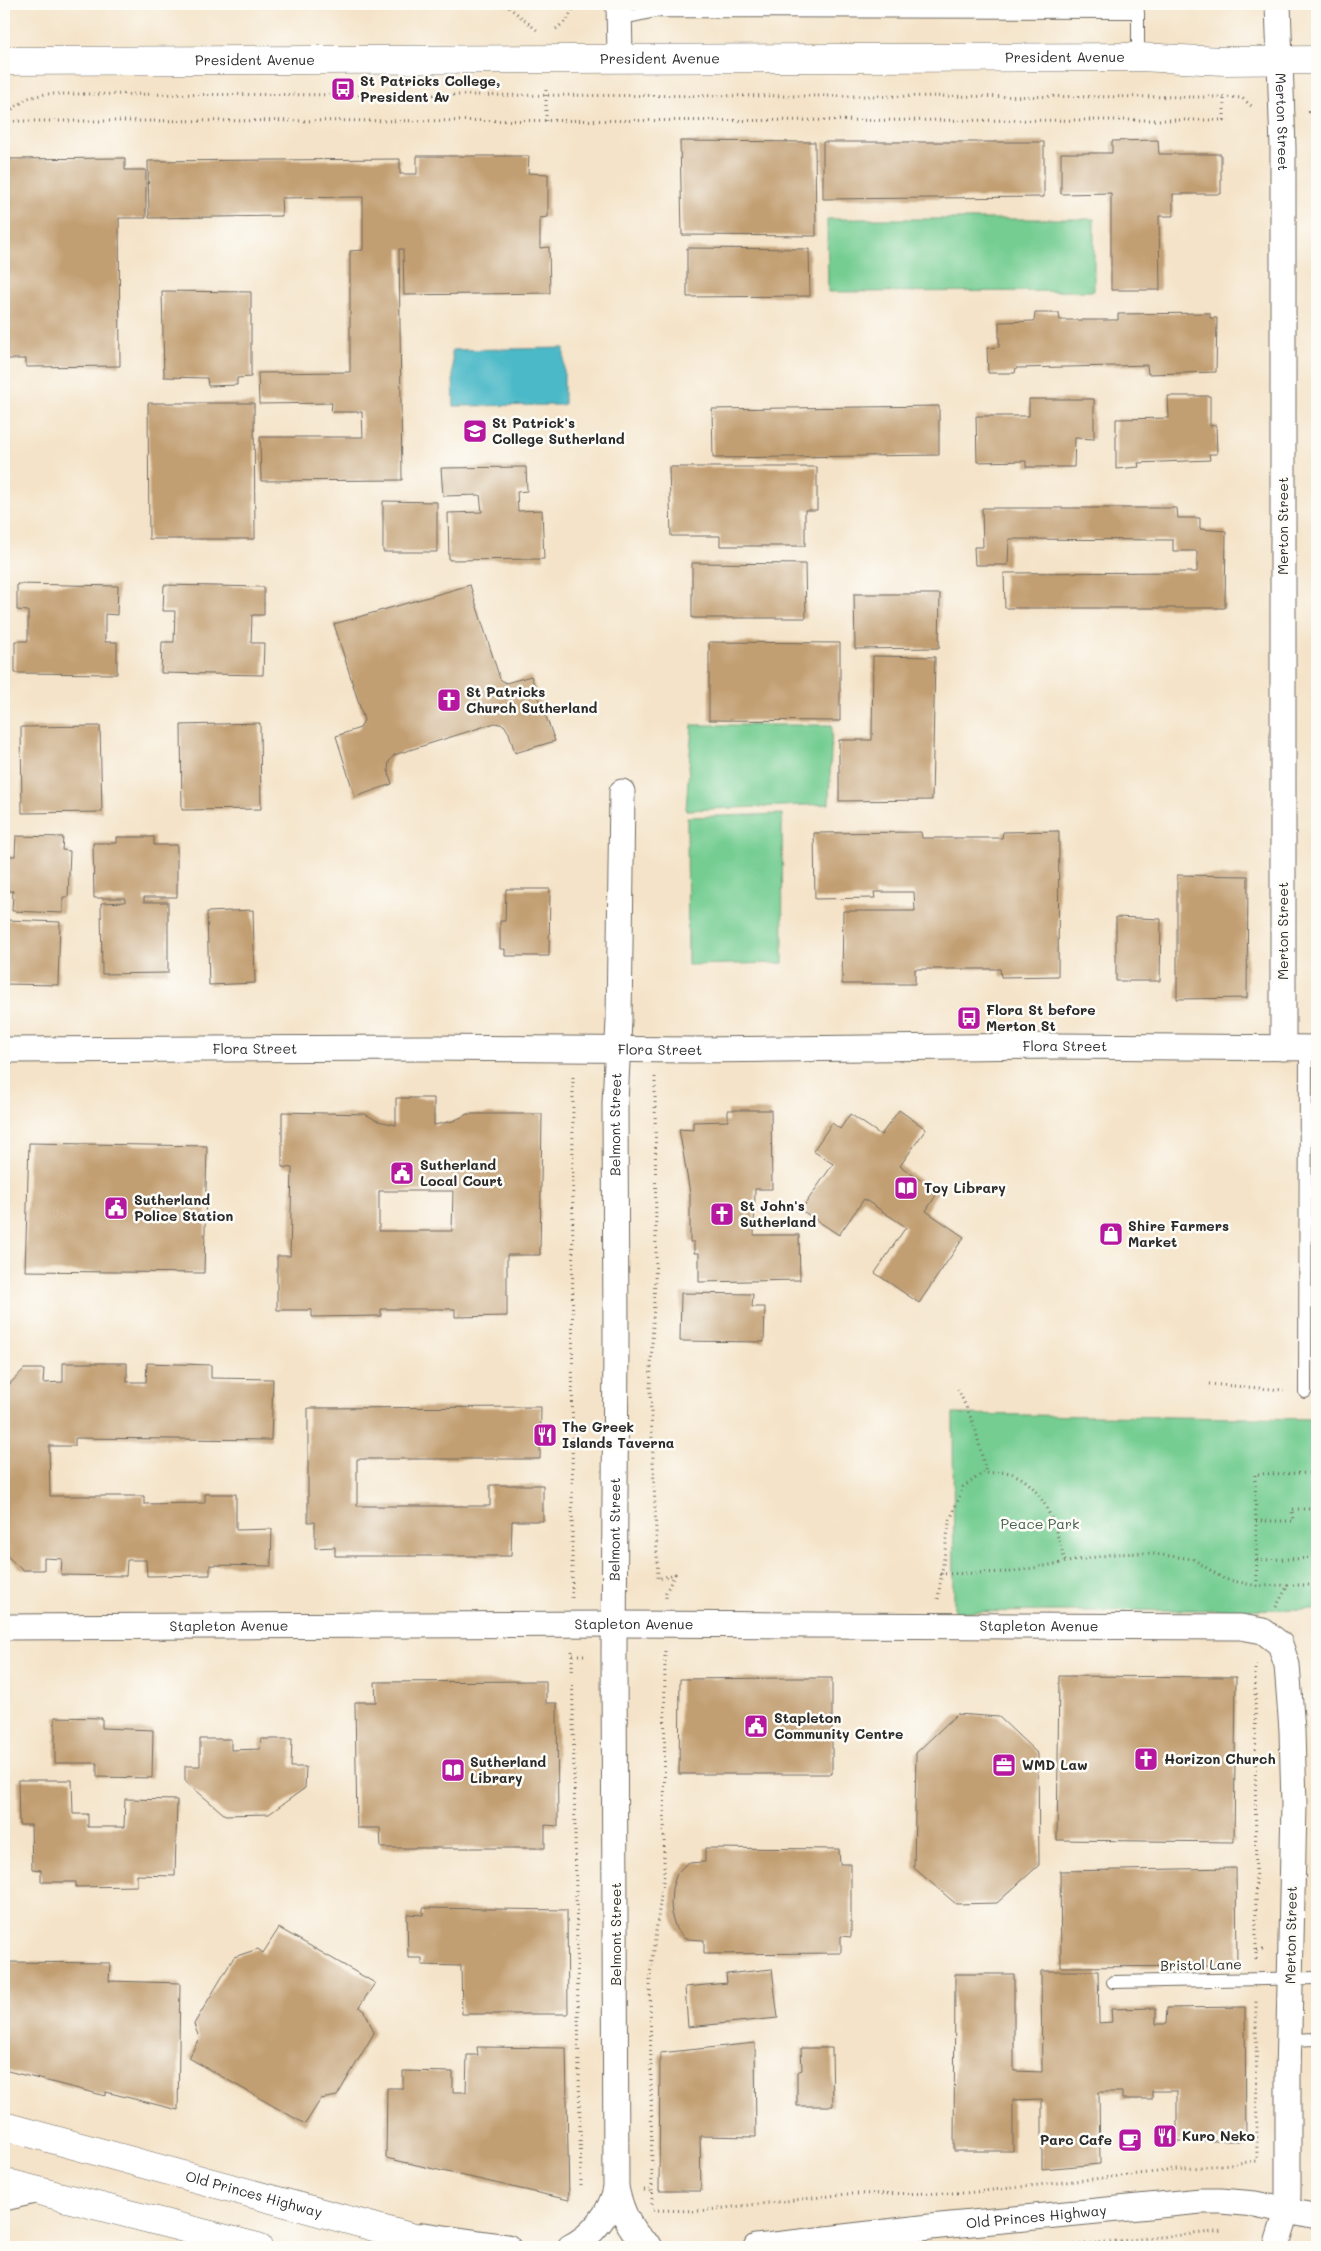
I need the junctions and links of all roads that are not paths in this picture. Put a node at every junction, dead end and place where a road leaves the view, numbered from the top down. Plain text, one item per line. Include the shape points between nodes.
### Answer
1 (1278, 4) edge
2 (619, 11) edge
3 (1138, 57) junction
4 (620, 58) junction
5 (1317, 60) edge
6 (4, 61) edge
7 (1280, 61) junction
8 (622, 792) dead end
9 (1302, 1048) edge
10 (4, 1050) edge
11 (618, 1061) junction
12 (1305, 1392) road end
13 (615, 1624) junction
14 (4, 1627) edge
15 (1263, 1631) joint
16 (1317, 1978) edge
17 (1290, 1979) junction
18 (1113, 1982) dead end
19 (1317, 2039) edge
20 (1289, 2040) junction
21 (4, 2126) edge
22 (4, 2169) edge
23 (4, 2182) edge
24 (616, 2188) junction
25 (38, 2190) junction
26 (4, 2198) edge
27 (1288, 2212) junction
28 (1317, 2217) edge
29 (145, 2218) junction
30 (174, 2226) junction
31 (377, 2228) junction
32 (926, 2237) edge
33 (227, 2247) edge
34 (258, 2247) edge
35 (447, 2247) edge
36 (508, 2247) edge
37 (570, 2247) edge
38 (650, 2247) edge
39 (756, 2247) edge
40 (1276, 2247) edge

1 - 7 street, Merton Street
2 - 3 lane via 1138,12
2 - 4 street
3 - 4 street, President Avenue
3 - 7 street, President Avenue
4 - 6 street, President Avenue
5 - 7 street, President Avenue
7 - 9 street, Merton Street
8 - 11 street, Belmont Street
9 - 11 street, Flora Street via 1040,1046
9 - 12 lane, Merton Street
10 - 11 street, Flora Street via 400,1048
11 - 13 street, Belmont Street
13 - 14 street, Stapleton Avenue
13 - 15 street, Stapleton Avenue via 1241,1627
13 - 24 street, Belmont Street
15 - 17 street, Merton Street via 1280,1644 1287,1665 1294,1805
16 - 17 lane, Bristol Lane
17 - 18 lane, Bristol Lane
17 - 20 street, Merton Street
19 - 20 lane
20 - 27 street, Merton Street
21 - 31 street, Old Princes Highway
22 - 29 street via 108,2199
23 - 25 street
24 - 37 street, Belmont Street via 603,2218 583,2239
24 - 38 street via 630,2225
25 - 26 street
25 - 29 street
27 - 28 street, Old Princes Highway
27 - 32 street, Old Princes Highway via 1236,2202 1202,2201
27 - 40 street, Merton Street
29 - 30 street
30 - 33 street
30 - 34 street
31 - 35 street
31 - 36 street, Old Princes Highway
32 - 39 street, Old Princes Highway

